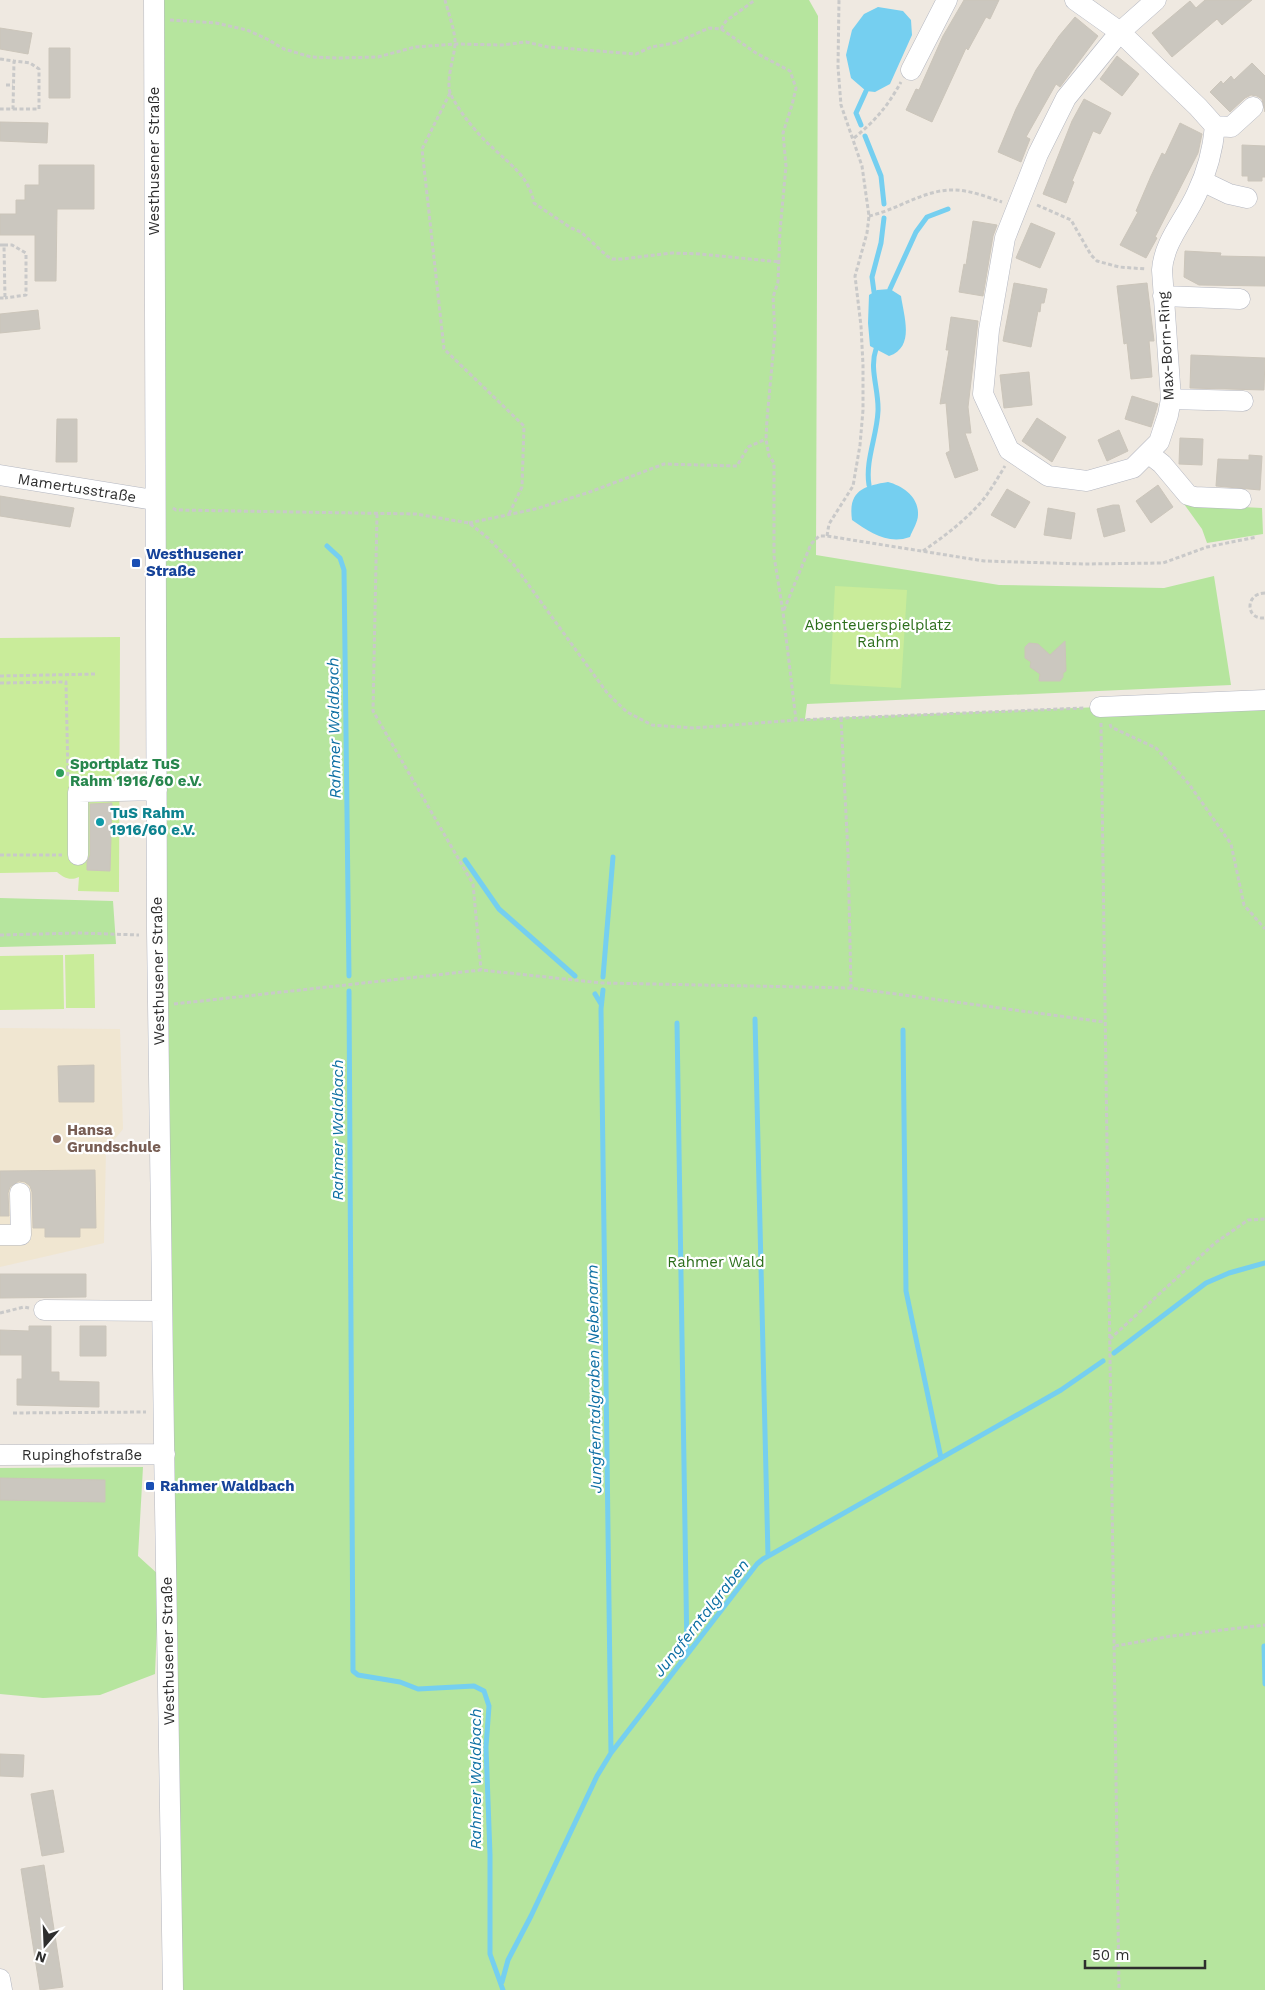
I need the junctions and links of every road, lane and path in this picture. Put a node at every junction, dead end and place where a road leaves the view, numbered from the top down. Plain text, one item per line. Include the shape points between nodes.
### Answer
1 (445, 0) edge
2 (755, 0) edge
3 (839, 0) edge
4 (947, 0) edge
5 (1075, 0) edge
6 (1156, 0) edge
7 (154, 10) edge
8 (721, 29) junction
9 (1120, 32) junction
10 (456, 44) junction
11 (0, 59) edge
12 (14, 61) junction
13 (911, 70) joint
14 (6, 85) dead end
15 (13, 85) junction
16 (450, 93) junction
17 (1252, 107) dead end
18 (0, 109) edge
19 (12, 109) junction
20 (1215, 126) junction
21 (854, 138) junction
22 (1202, 181) junction
23 (1247, 198) dead end
24 (1019, 202) junction
25 (869, 216) junction
26 (2, 245) edge
27 (780, 262) junction
28 (1162, 270) junction
29 (2, 271) edge
30 (1164, 296) junction
31 (0, 298) edge
32 (5, 298) junction
33 (1240, 299) dead end
34 (1171, 399) junction
35 (1243, 401) dead end
36 (766, 439) junction
37 (1013, 453) junction
38 (1148, 453) junction
39 (0, 475) edge
40 (1241, 499) dead end
41 (154, 500) junction
42 (377, 514) junction
43 (509, 514) junction
44 (469, 523) junction
45 (827, 536) junction
46 (1257, 537) dead end
47 (923, 551) junction
48 (1265, 594) edge
49 (783, 612) junction
50 (1265, 618) edge
51 (96, 674) dead end
52 (66, 675) junction
53 (0, 676) edge
54 (66, 682) junction
55 (0, 683) edge
56 (1265, 700) edge
57 (1100, 707) junction
58 (841, 718) junction
59 (796, 720) junction
60 (157, 790) junction
61 (78, 792) junction
62 (0, 855) edge
63 (78, 855) joint
64 (1265, 929) edge
65 (0, 935) edge
66 (158, 936) junction
67 (481, 970) junction
68 (852, 988) junction
69 (159, 1006) junction
70 (1104, 1022) junction
71 (20, 1193) dead end
72 (1265, 1219) edge
73 (0, 1235) edge
74 (44, 1310) joint
75 (0, 1312) edge
76 (162, 1312) junction
77 (1110, 1339) junction
78 (13, 1412) dead end
79 (164, 1412) junction
80 (165, 1454) junction
81 (0, 1455) edge
82 (1265, 1625) edge
83 (1114, 1646) junction
84 (0, 1979) edge
85 (2, 1990) edge
86 (173, 1990) edge
87 (1119, 1990) edge

1 - 10 path
2 - 8 path via 726,21
3 - 21 path via 841,105
4 - 13 street
5 - 9 street
6 - 9 street, Max-Born-Ring
7 - 10 path via 247,30 284,49 311,57 378,57 415,47
7 - 41 street, Westhusener Straße
8 - 10 path via 709,28 675,43 651,47 636,54 548,47 526,42
8 - 27 path via 790,71 794,78 796,88 783,133 786,166
9 - 20 street
9 - 24 street, Max-Born-Ring via 1066,98
10 - 16 path
11 - 12 path
12 - 15 path
12 - 19 path via 30,63 39,69 39,110
13 - 21 path via 884,111
14 - 15 path
15 - 19 path
16 - 27 path via 464,116 523,176 534,203 581,232 606,256 622,259 672,253
16 - 43 path via 422,149 444,349 524,426 522,487
17 - 20 street via 1231,127
18 - 19 path
20 - 22 street, Max-Born-Ring via 1213,149
21 - 25 path via 862,166
22 - 23 street via 1229,194
22 - 28 street, Max-Born-Ring via 1166,249
24 - 25 path via 952,189
24 - 28 path via 1071,220 1097,261 1119,267
24 - 37 street, Max-Born-Ring via 1005,238 989,330 983,394
25 - 45 path via 856,276 863,365 860,445 853,486 829,524
26 - 29 path
26 - 32 path via 12,245 26,253 26,295
27 - 36 path via 773,297 775,333
28 - 30 street, Max-Born-Ring
29 - 32 path
30 - 33 street
30 - 34 street, Max-Born-Ring
31 - 32 path
34 - 35 street
34 - 38 street, Max-Born-Ring via 1159,442
36 - 43 path via 748,447 737,466 664,464 587,493
36 - 49 path via 769,456 774,463 774,556
37 - 38 street, Max-Born-Ring via 1048,476 1087,481 1133,468
37 - 47 path via 974,509
38 - 40 street via 1162,464 1188,495
39 - 41 street, Mamertusstraße
41 - 42 path via 176,510
41 - 60 street, Westhusener Straße
42 - 44 path via 416,514
42 - 67 path via 373,711 473,884
43 - 44 path
44 - 59 path via 514,566 608,694 627,712 652,725 693,728
45 - 47 path
45 - 49 path via 819,536 811,544
46 - 47 path via 1207,547 1163,563 984,561
48 - 50 path via 1254,596 1250,603 1251,612 1257,618
49 - 59 path
51 - 52 path
52 - 53 path
52 - 54 path
54 - 55 path
54 - 61 path via 68,792
56 - 57 street
57 - 58 path
57 - 64 path via 1111,727 1156,748 1189,784 1231,844 1244,905
57 - 70 path
58 - 59 path
58 - 68 path
60 - 61 street
60 - 66 street, Westhusener Straße
61 - 63 street
62 - 63 path
65 - 66 path
66 - 69 street, Westhusener Straße
67 - 68 path via 602,983
67 - 69 path
68 - 70 path
69 - 76 street, Westhusener Straße
70 - 77 path
71 - 73 street via 21,1234
72 - 77 path via 1248,1220 1215,1243
74 - 75 path via 24,1307
74 - 76 street
76 - 79 street, Westhusener Straße
77 - 83 path
78 - 79 path
79 - 80 street, Westhusener Straße
80 - 81 street, Rupinghofstraße
80 - 86 street, Westhusener Straße
82 - 83 path
83 - 87 path
84 - 85 street

